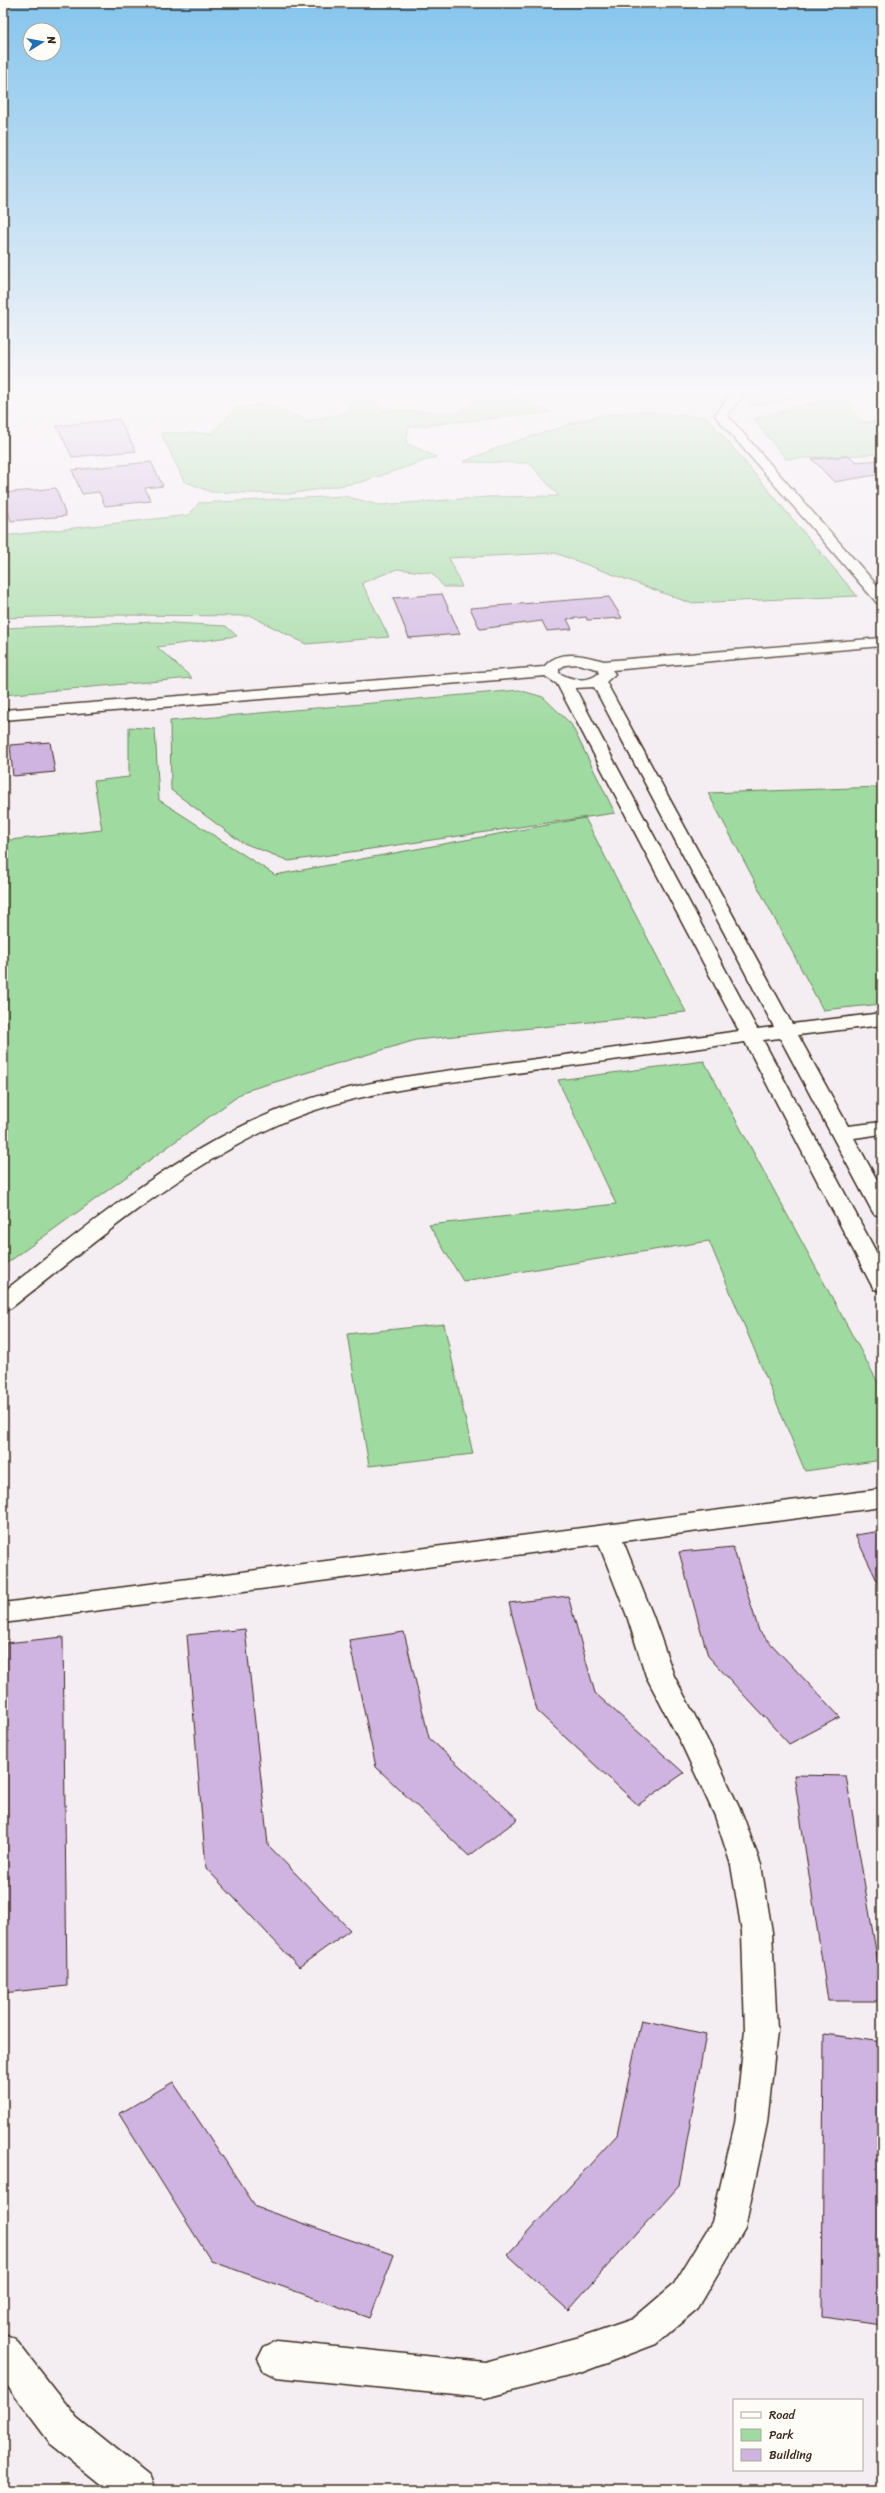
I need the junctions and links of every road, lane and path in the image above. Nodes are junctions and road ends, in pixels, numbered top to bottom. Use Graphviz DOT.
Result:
graph roads {
  1 [pos="802,507"];
  2 [pos="882,600"];
  3 [pos="882,642"];
  4 [pos="600,673"];
  5 [pos="557,676"];
  6 [pos="3,715"];
  7 [pos="882,1019"];
  8 [pos="785,1030"];
  9 [pos="750,1036"];
  10 [pos="882,1128"];
  11 [pos="841,1133"];
  12 [pos="882,1209"];
  13 [pos="882,1284"];
  14 [pos="3,1303"];
  15 [pos="882,1498"];
  16 [pos="608,1534"];
  17 [pos="3,1613"];
  18 [pos="3,2351"];
  19 [pos="276,2359"];
  20 [pos="137,2490"];
  1 -- 2 [label="street"];
  3 -- 4 [label="street"];
  4 -- 5 [label="street"];
  4 -- 5 [label="street"];
  4 -- 8 [label="street"];
  5 -- 6 [label="street"];
  5 -- 9 [label="street"];
  7 -- 8 [label="street"];
  8 -- 9 [label="street"];
  8 -- 11 [label="street"];
  9 -- 13 [label="street"];
  9 -- 14 [label="street"];
  10 -- 11 [label="street"];
  11 -- 12 [label="street"];
  15 -- 16 [label="street"];
  16 -- 17 [label="street"];
  16 -- 19 [label="street"];
  18 -- 20 [label="street"];
}
